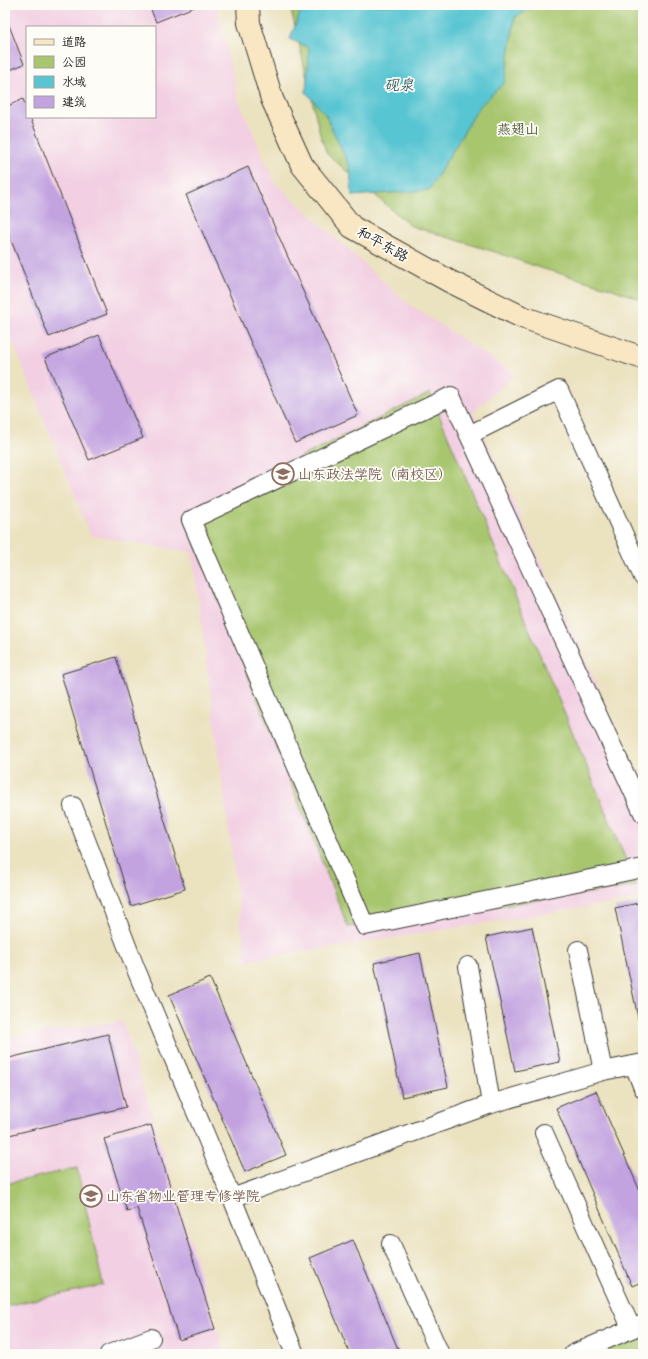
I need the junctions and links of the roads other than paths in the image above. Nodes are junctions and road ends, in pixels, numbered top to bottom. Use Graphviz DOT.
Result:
graph roads {
  1 [pos="248,5"];
  2 [pos="643,358"];
  3 [pos="469,435"];
  4 [pos="643,576"];
  5 [pos="73,806"];
  6 [pos="643,813"];
  7 [pos="643,868"];
  8 [pos="578,950"];
  9 [pos="468,966"];
  10 [pos="638,1064"];
  11 [pos="603,1071"];
  12 [pos="643,1088"];
  13 [pos="490,1104"];
  14 [pos="544,1133"];
  15 [pos="232,1198"];
  16 [pos="391,1244"];
  17 [pos="636,1324"];
  18 [pos="151,1338"];
  19 [pos="109,1354"];
  20 [pos="295,1354"];
  21 [pos="440,1354"];
  22 [pos="573,1354"];
  1 -- 2 [label="main road, 和平东路"];
  3 -- 4 [label="street"];
  3 -- 6 [label="street"];
  3 -- 7 [label="street"];
  5 -- 15 [label="street"];
  8 -- 11 [label="street"];
  9 -- 13 [label="street"];
  10 -- 11 [label="street"];
  10 -- 12 [label="street"];
  11 -- 13 [label="street"];
  13 -- 15 [label="street"];
  14 -- 17 [label="street"];
  15 -- 20 [label="street"];
  16 -- 21 [label="street"];
  17 -- 22 [label="street"];
  18 -- 19 [label="street"];
}
